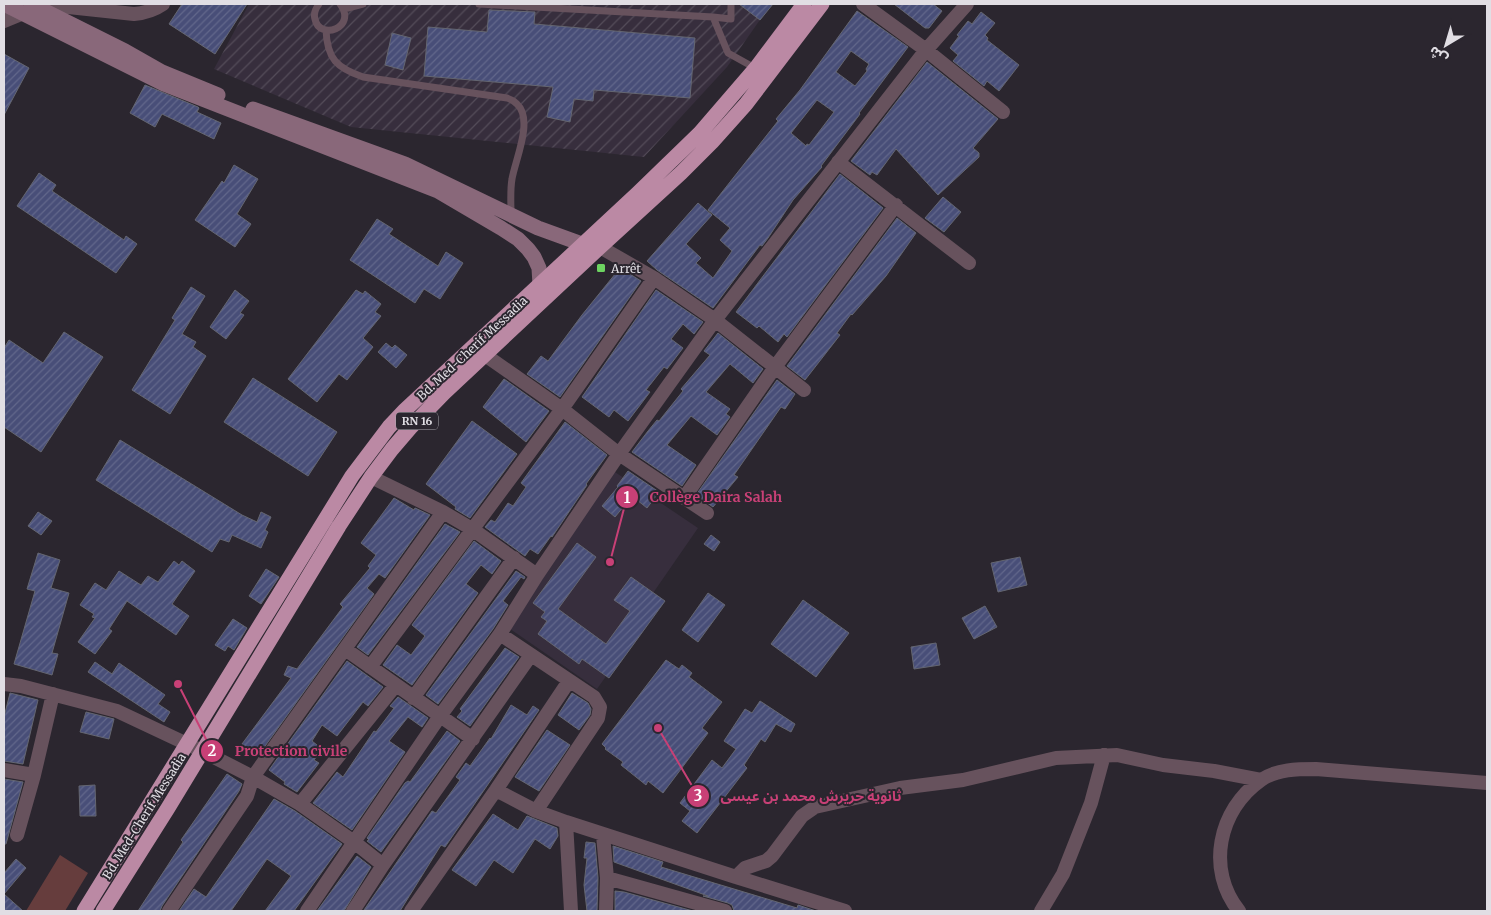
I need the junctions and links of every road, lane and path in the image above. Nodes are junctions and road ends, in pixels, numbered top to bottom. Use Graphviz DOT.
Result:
graph roads {
  1 [pos="4,4"];
  2 [pos="162,4"];
  3 [pos="320,4"];
  4 [pos="363,4"];
  5 [pos="479,4"];
  6 [pos="732,4"];
  7 [pos="804,4"];
  8 [pos="822,4"];
  9 [pos="863,4"];
  10 [pos="967,4"];
  11 [pos="342,6"];
  12 [pos="31,8"];
  13 [pos="713,17"];
  14 [pos="4,21"];
  15 [pos="326,30"];
  16 [pos="926,50"];
  17 [pos="122,56"];
  18 [pos="756,68"];
  19 [pos="1003,112"];
  20 [pos="838,162"];
  21 [pos="896,205"];
  22 [pos="511,214"];
  23 [pos="591,242"];
  24 [pos="969,263"];
  25 [pos="654,278"];
  26 [pos="540,285"];
  27 [pos="715,320"];
  28 [pos="485,355"];
  29 [pos="775,367"];
  30 [pos="804,390"];
  31 [pos="562,409"];
  32 [pos="619,454"];
  33 [pos="371,477"];
  34 [pos="684,498"];
  35 [pos="443,512"];
  36 [pos="708,513"];
  37 [pos="472,529"];
  38 [pos="514,558"];
  39 [pos="537,575"];
  40 [pos="500,634"];
  41 [pos="345,650"];
  42 [pos="531,655"];
  43 [pos="370,667"];
  44 [pos="569,681"];
  45 [pos="4,684"];
  46 [pos="395,686"];
  47 [pos="54,694"];
  48 [pos="413,698"];
  49 [pos="440,716"];
  50 [pos="473,739"];
  51 [pos="187,745"];
  52 [pos="202,751"];
  53 [pos="1104,755"];
  54 [pos="4,770"];
  55 [pos="34,775"];
  56 [pos="253,777"];
  57 [pos="1261,780"];
  58 [pos="1487,782"];
  59 [pos="496,790"];
  60 [pos="300,804"];
  61 [pos="536,810"];
  62 [pos="566,822"];
  63 [pos="17,835"];
  64 [pos="604,835"];
  65 [pos="354,842"];
  66 [pos="383,865"];
  67 [pos="736,877"];
  68 [pos="607,878"];
  69 [pos="84,911"];
  70 [pos="103,911"];
  71 [pos="169,911"];
  72 [pos="306,911"];
  73 [pos="353,911"];
  74 [pos="411,911"];
  75 [pos="571,911"];
  76 [pos="606,911"];
  77 [pos="726,911"];
  78 [pos="845,911"];
  79 [pos="1041,911"];
  80 [pos="1239,911"];
  1 -- 12 [label="street"];
  2 -- 12 [label="street"];
  3 -- 15 [label="lane"];
  4 -- 11 [label="lane"];
  5 -- 13 [label="lane"];
  6 -- 13 [label="lane"];
  7 -- 18 [label="highway, Bd. Med-Cherif Messadia / RN 16"];
  8 -- 23 [label="highway, Bd. Med-Cherif Messadia / RN 16"];
  9 -- 16 [label="street"];
  10 -- 16 [label="street"];
  11 -- 15 [label="lane"];
  12 -- 14 [label="street"];
  12 -- 17 [label="street"];
  12 -- 17 [label="street"];
  13 -- 18 [label="lane"];
  15 -- 22 [label="lane"];
  16 -- 19 [label="street"];
  16 -- 20 [label="street"];
  17 -- 22 [label="street"];
  17 -- 26 [label="street"];
  18 -- 23 [label="highway, Bd. Med-Cherif Messadia / RN 16"];
  20 -- 21 [label="street"];
  20 -- 27 [label="street"];
  21 -- 24 [label="street"];
  21 -- 29 [label="street"];
  22 -- 23 [label="street"];
  23 -- 25 [label="street"];
  23 -- 26 [label="highway, Bd. Med-Cherif Messadia / RN 16"];
  23 -- 28 [label="highway, Bd. Med-Cherif Messadia / RN 16"];
  25 -- 27 [label="street"];
  25 -- 31 [label="street"];
  26 -- 51 [label="highway, Bd. Med-Cherif Messadia / RN 16"];
  27 -- 29 [label="street"];
  27 -- 32 [label="street"];
  28 -- 31 [label="street"];
  28 -- 33 [label="highway, Bd. Med-Cherif Messadia / RN 16"];
  29 -- 30 [label="street"];
  29 -- 34 [label="street"];
  31 -- 32 [label="street"];
  31 -- 37 [label="street"];
  32 -- 34 [label="street"];
  32 -- 39 [label="street"];
  33 -- 35 [label="street"];
  33 -- 52 [label="highway, Bd. Med-Cherif Messadia / RN 16"];
  34 -- 36 [label="street"];
  35 -- 37 [label="street"];
  35 -- 41 [label="street"];
  37 -- 38 [label="street"];
  37 -- 43 [label="street"];
  38 -- 39 [label="street"];
  38 -- 48 [label="street"];
  39 -- 40 [label="street"];
  40 -- 42 [label="street"];
  40 -- 49 [label="street"];
  41 -- 43 [label="street"];
  41 -- 56 [label="street"];
  42 -- 44 [label="street"];
  42 -- 50 [label="street"];
  43 -- 46 [label="street"];
  44 -- 59 [label="street"];
  44 -- 61 [label="street"];
  45 -- 47 [label="street"];
  46 -- 48 [label="street"];
  46 -- 60 [label="street"];
  47 -- 51 [label="street"];
  47 -- 55 [label="street"];
  48 -- 49 [label="street"];
  49 -- 50 [label="street"];
  49 -- 65 [label="street"];
  50 -- 66 [label="street"];
  51 -- 52 [label="street"];
  51 -- 69 [label="highway, Bd. Med-Cherif Messadia / RN 16"];
  52 -- 56 [label="street"];
  52 -- 70 [label="highway, Bd. Med-Cherif Messadia / RN 16"];
  53 -- 57 [label="street"];
  53 -- 67 [label="street"];
  53 -- 79 [label="street"];
  54 -- 55 [label="street"];
  55 -- 63 [label="street"];
  56 -- 60 [label="street"];
  56 -- 71 [label="street"];
  57 -- 58 [label="street"];
  57 -- 80 [label="street"];
  59 -- 61 [label="street"];
  59 -- 74 [label="street"];
  60 -- 65 [label="street"];
  61 -- 62 [label="street"];
  62 -- 64 [label="street"];
  62 -- 75 [label="street"];
  64 -- 67 [label="street"];
  64 -- 68 [label="street"];
  65 -- 66 [label="street"];
  65 -- 72 [label="street"];
  66 -- 73 [label="street"];
  67 -- 78 [label="street"];
  68 -- 76 [label="street"];
  68 -- 77 [label="street"];
}
